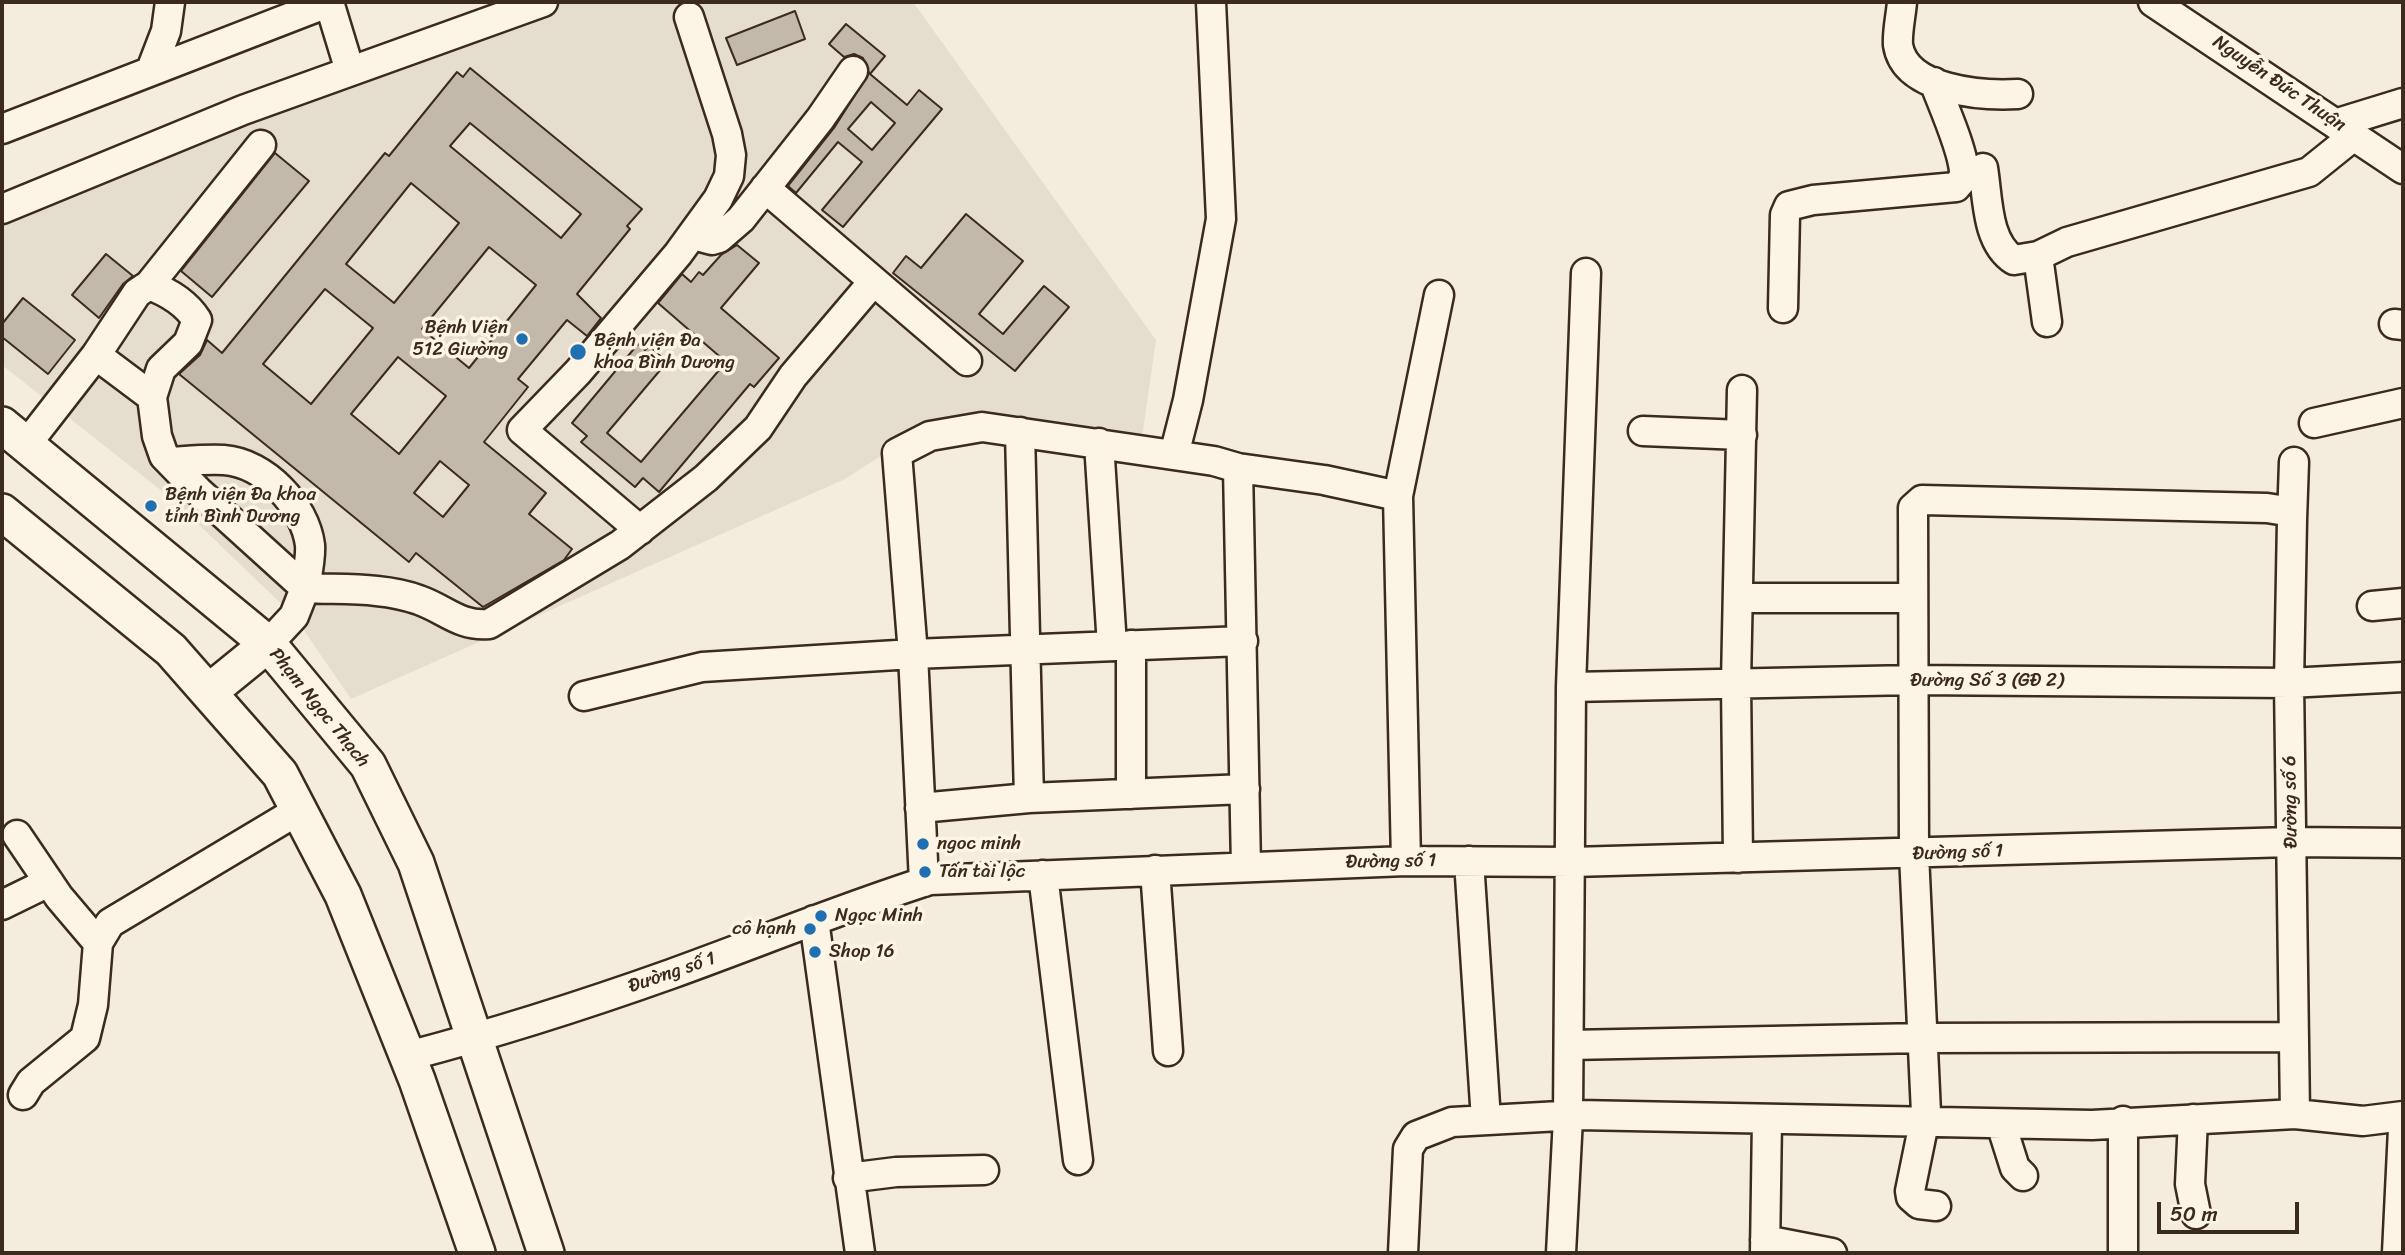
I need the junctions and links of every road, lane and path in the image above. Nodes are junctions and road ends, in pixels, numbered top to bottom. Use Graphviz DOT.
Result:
graph roads {
  1 [pos="170,2"];
  2 [pos="329,2"];
  3 [pos="543,2"];
  4 [pos="1211,2"];
  5 [pos="1902,2"];
  6 [pos="2153,2"];
  7 [pos="486,12"];
  8 [pos="689,18"];
  9 [pos="151,70"];
  10 [pos="350,71"];
  11 [pos="853,71"];
  12 [pos="1934,82"];
  13 [pos="2018,94"];
  14 [pos="2403,103"];
  15 [pos="2,129"];
  16 [pos="2347,129"];
  17 [pos="261,145"];
  18 [pos="1983,168"];
  19 [pos="2403,169"];
  20 [pos="765,188"];
  21 [pos="2,209"];
  22 [pos="693,235"];
  23 [pos="2038,256"];
  24 [pos="1586,273"];
  25 [pos="873,282"];
  26 [pos="149,285"];
  27 [pos="1439,295"];
  28 [pos="1783,309"];
  29 [pos="2047,321"];
  30 [pos="96,355"];
  31 [pos="967,361"];
  32 [pos="1742,390"];
  33 [pos="152,397"];
  34 [pos="2403,403"];
  35 [pos="2314,423"];
  36 [pos="1643,431"];
  37 [pos="1020,432"];
  38 [pos="14,435"];
  39 [pos="1742,435"];
  40 [pos="1099,443"];
  41 [pos="1174,455"];
  42 [pos="2294,461"];
  43 [pos="170,462"];
  44 [pos="1238,468"];
  45 [pos="1398,496"];
  46 [pos="2,512"];
  47 [pos="2279,514"];
  48 [pos="640,530"];
  49 [pos="305,588"];
  50 [pos="1738,598"];
  51 [pos="1913,598"];
  52 [pos="2403,603"];
  53 [pos="2372,606"];
  54 [pos="1242,641"];
  55 [pos="268,644"];
  56 [pos="1122,646"];
  57 [pos="1024,650"];
  58 [pos="913,654"];
  59 [pos="2403,677"];
  60 [pos="1913,680"];
  61 [pos="1736,683"];
  62 [pos="2289,683"];
  63 [pos="1571,687"];
  64 [pos="209,692"];
  65 [pos="584,696"];
  66 [pos="1245,789"];
  67 [pos="1131,794"];
  68 [pos="1029,798"];
  69 [pos="920,808"];
  70 [pos="299,810"];
  71 [pos="17,835"];
  72 [pos="2291,842"];
  73 [pos="2403,843"];
  74 [pos="1914,854"];
  75 [pos="1738,858"];
  76 [pos="1406,861"];
  77 [pos="1469,861"];
  78 [pos="1572,862"];
  79 [pos="1247,867"];
  80 [pos="1155,870"];
  81 [pos="1043,875"];
  82 [pos="49,882"];
  83 [pos="924,882"];
  84 [pos="2,905"];
  85 [pos="814,920"];
  86 [pos="98,943"];
  87 [pos="2294,1037"];
  88 [pos="476,1038"];
  89 [pos="1923,1038"];
  90 [pos="1569,1045"];
  91 [pos="1168,1051"];
  92 [pos="408,1056"];
  93 [pos="23,1096"];
  94 [pos="2295,1114"];
  95 [pos="2403,1116"];
  96 [pos="1568,1118"];
  97 [pos="1767,1119"];
  98 [pos="2193,1119"];
  99 [pos="1486,1120"];
  100 [pos="2123,1121"];
  101 [pos="1922,1123"];
  102 [pos="2001,1124"];
  103 [pos="2403,1129"];
  104 [pos="1078,1160"];
  105 [pos="984,1170"];
  106 [pos="2023,1176"];
  107 [pos="848,1178"];
  108 [pos="1936,1206"];
  109 [pos="2196,1214"];
  110 [pos="1765,1246"];
  111 [pos="477,1253"];
  112 [pos="546,1253"];
  113 [pos="860,1253"];
  114 [pos="1403,1253"];
  115 [pos="1561,1253"];
  116 [pos="1832,1253"];
  117 [pos="2123,1253"];
  118 [pos="2397,1253"];
  1 -- 9 [label="street"];
  2 -- 9 [label="street"];
  2 -- 10 [label="street"];
  3 -- 7 [label="street"];
  4 -- 41 [label="street"];
  5 -- 12 [label="street"];
  6 -- 16 [label="street, Nguyễn Đức Thuận"];
  7 -- 10 [label="street"];
  8 -- 22 [label="street"];
  9 -- 15 [label="street"];
  10 -- 21 [label="street"];
  11 -- 20 [label="street"];
  12 -- 13 [label="street"];
  12 -- 28 [label="street"];
  14 -- 16 [label="street"];
  16 -- 19 [label="street, Nguyễn Đức Thuận"];
  16 -- 23 [label="street"];
  17 -- 26 [label="street"];
  18 -- 23 [label="street"];
  20 -- 22 [label="street"];
  20 -- 25 [label="street"];
  22 -- 48 [label="street"];
  23 -- 29 [label="street"];
  24 -- 63 [label="street"];
  25 -- 31 [label="street"];
  25 -- 48 [label="street"];
  26 -- 30 [label="street"];
  26 -- 33 [label="street"];
  27 -- 45 [label="street"];
  30 -- 33 [label="street"];
  30 -- 38 [label="street"];
  32 -- 39 [label="street"];
  33 -- 43 [label="street"];
  34 -- 35 [label="street"];
  36 -- 39 [label="street"];
  37 -- 40 [label="street"];
  37 -- 57 [label="street"];
  37 -- 58 [label="street"];
  38 -- 55 [label="main road, Phạm Ngọc Thạch"];
  39 -- 50 [label="street"];
  40 -- 41 [label="street"];
  40 -- 56 [label="street"];
  41 -- 44 [label="street"];
  42 -- 47 [label="street, Đường số 6"];
  43 -- 49 [label="street"];
  43 -- 49 [label="street"];
  44 -- 45 [label="street"];
  44 -- 54 [label="street"];
  45 -- 76 [label="street"];
  46 -- 64 [label="main road"];
  47 -- 51 [label="street"];
  47 -- 62 [label="street, Đường số 6"];
  48 -- 49 [label="street"];
  49 -- 55 [label="street"];
  50 -- 51 [label="street"];
  50 -- 61 [label="street"];
  51 -- 60 [label="street"];
  52 -- 53 [label="street"];
  54 -- 56 [label="street"];
  54 -- 66 [label="street"];
  55 -- 64 [label="main road"];
  55 -- 88 [label="main road, Phạm Ngọc Thạch"];
  56 -- 57 [label="street"];
  56 -- 67 [label="street"];
  57 -- 58 [label="street"];
  57 -- 68 [label="street"];
  58 -- 65 [label="street"];
  58 -- 69 [label="street"];
  59 -- 62 [label="street, Đường Số 3 (GĐ 2)"];
  60 -- 61 [label="street, Đường Số 3 (GĐ 2)"];
  60 -- 62 [label="street, Đường Số 3 (GĐ 2)"];
  60 -- 74 [label="street"];
  61 -- 63 [label="street, Đường Số 3 (GĐ 2)"];
  61 -- 75 [label="street"];
  62 -- 72 [label="street, Đường số 6"];
  63 -- 78 [label="street"];
  64 -- 70 [label="main road"];
  66 -- 67 [label="street"];
  66 -- 79 [label="street"];
  67 -- 68 [label="street"];
  68 -- 69 [label="street"];
  69 -- 83 [label="street"];
  70 -- 86 [label="street"];
  70 -- 92 [label="main road"];
  71 -- 82 [label="street"];
  72 -- 73 [label="street, Đường số 1"];
  72 -- 74 [label="street, Đường số 1"];
  72 -- 87 [label="street, Đường số 6"];
  74 -- 75 [label="street, Đường số 1"];
  74 -- 89 [label="street"];
  75 -- 78 [label="street, Đường số 1"];
  76 -- 77 [label="street, Đường số 1"];
  76 -- 79 [label="street, Đường số 1"];
  77 -- 78 [label="street, Đường số 1"];
  77 -- 99 [label="street"];
  78 -- 90 [label="street"];
  79 -- 80 [label="street, Đường số 1"];
  80 -- 81 [label="street, Đường số 1"];
  80 -- 91 [label="street"];
  81 -- 83 [label="street, Đường số 1"];
  81 -- 104 [label="street"];
  82 -- 84 [label="street"];
  82 -- 86 [label="street"];
  83 -- 85 [label="street, Đường số 1"];
  85 -- 88 [label="street, Đường số 1"];
  85 -- 107 [label="street"];
  86 -- 93 [label="street"];
  87 -- 89 [label="street"];
  87 -- 94 [label="street, Đường số 6"];
  88 -- 92 [label="street, Đường số 1"];
  88 -- 112 [label="main road, Phạm Ngọc Thạch"];
  89 -- 90 [label="street"];
  89 -- 101 [label="street"];
  90 -- 96 [label="street"];
  92 -- 111 [label="main road"];
  94 -- 95 [label="street"];
  94 -- 98 [label="street"];
  96 -- 97 [label="street"];
  96 -- 99 [label="street"];
  96 -- 115 [label="street"];
  97 -- 101 [label="street"];
  97 -- 110 [label="street"];
  98 -- 100 [label="street"];
  98 -- 109 [label="street"];
  99 -- 114 [label="street"];
  100 -- 102 [label="street"];
  100 -- 117 [label="street"];
  101 -- 102 [label="street"];
  101 -- 108 [label="street"];
  102 -- 106 [label="street"];
  103 -- 118 [label="street"];
  105 -- 107 [label="street"];
  107 -- 113 [label="street"];
  110 -- 116 [label="street"];
}
